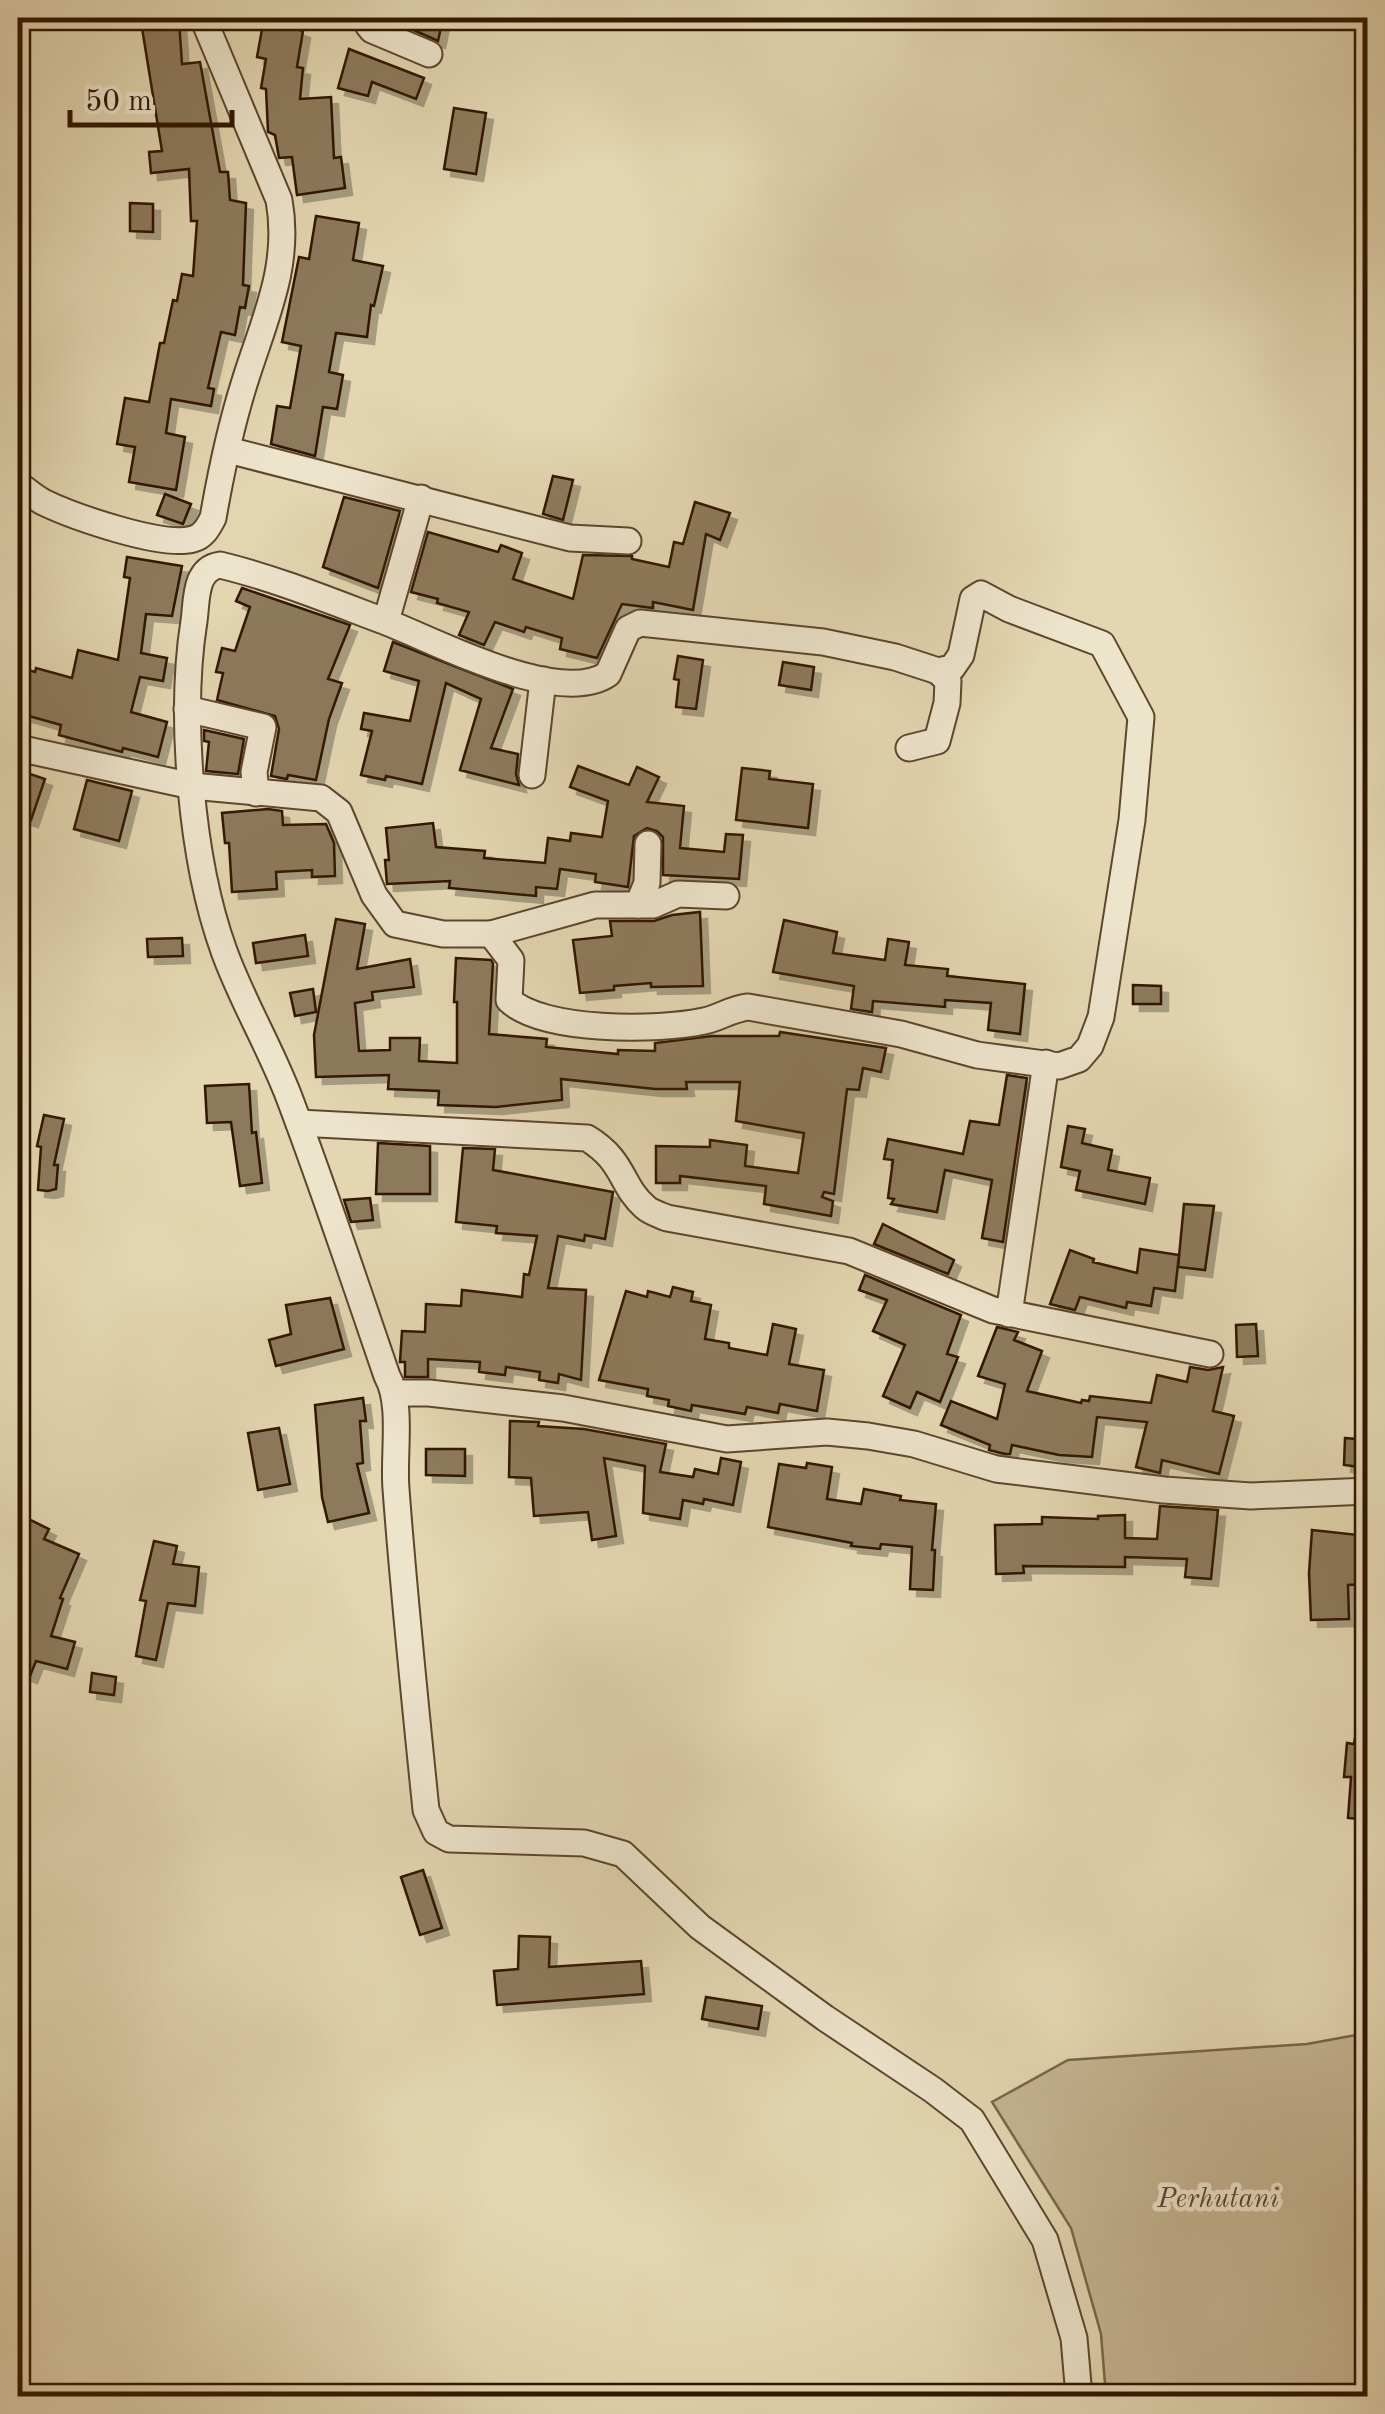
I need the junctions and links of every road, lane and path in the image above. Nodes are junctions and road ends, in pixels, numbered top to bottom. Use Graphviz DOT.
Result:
graph roads {
  1 [pos="203,18"];
  2 [pos="368,18"];
  3 [pos="428,54"];
  4 [pos="228,450"];
  5 [pos="18,484"];
  6 [pos="421,498"];
  7 [pos="628,541"];
  8 [pos="386,621"];
  9 [pos="938,671"];
  10 [pos="543,680"];
  11 [pos="187,709"];
  12 [pos="18,748"];
  13 [pos="909,748"];
  14 [pos="532,775"];
  15 [pos="192,786"];
  16 [pos="256,792"];
  17 [pos="648,844"];
  18 [pos="726,896"];
  19 [pos="638,905"];
  20 [pos="491,934"];
  21 [pos="1046,1064"];
  22 [pos="298,1123"];
  23 [pos="1009,1314"];
  24 [pos="1210,1354"];
  25 [pos="397,1393"];
  26 [pos="1368,1491"];
  27 [pos="1079,2396"];
  1 -- 4 [label="street"];
  2 -- 3 [label="street"];
  4 -- 5 [label="street"];
  4 -- 6 [label="street"];
  6 -- 7 [label="street"];
  6 -- 8 [label="street"];
  8 -- 10 [label="street"];
  8 -- 11 [label="street"];
  9 -- 10 [label="street"];
  9 -- 13 [label="street"];
  9 -- 21 [label="street"];
  10 -- 14 [label="street"];
  11 -- 15 [label="street"];
  11 -- 16 [label="street"];
  12 -- 15 [label="street"];
  15 -- 16 [label="street"];
  15 -- 22 [label="street"];
  16 -- 20 [label="street"];
  17 -- 19 [label="street"];
  18 -- 19 [label="street"];
  19 -- 20 [label="street"];
  20 -- 21 [label="street"];
  21 -- 23 [label="street"];
  22 -- 23 [label="street"];
  22 -- 25 [label="street"];
  23 -- 24 [label="street"];
  25 -- 26 [label="street"];
  25 -- 27 [label="street"];
}
